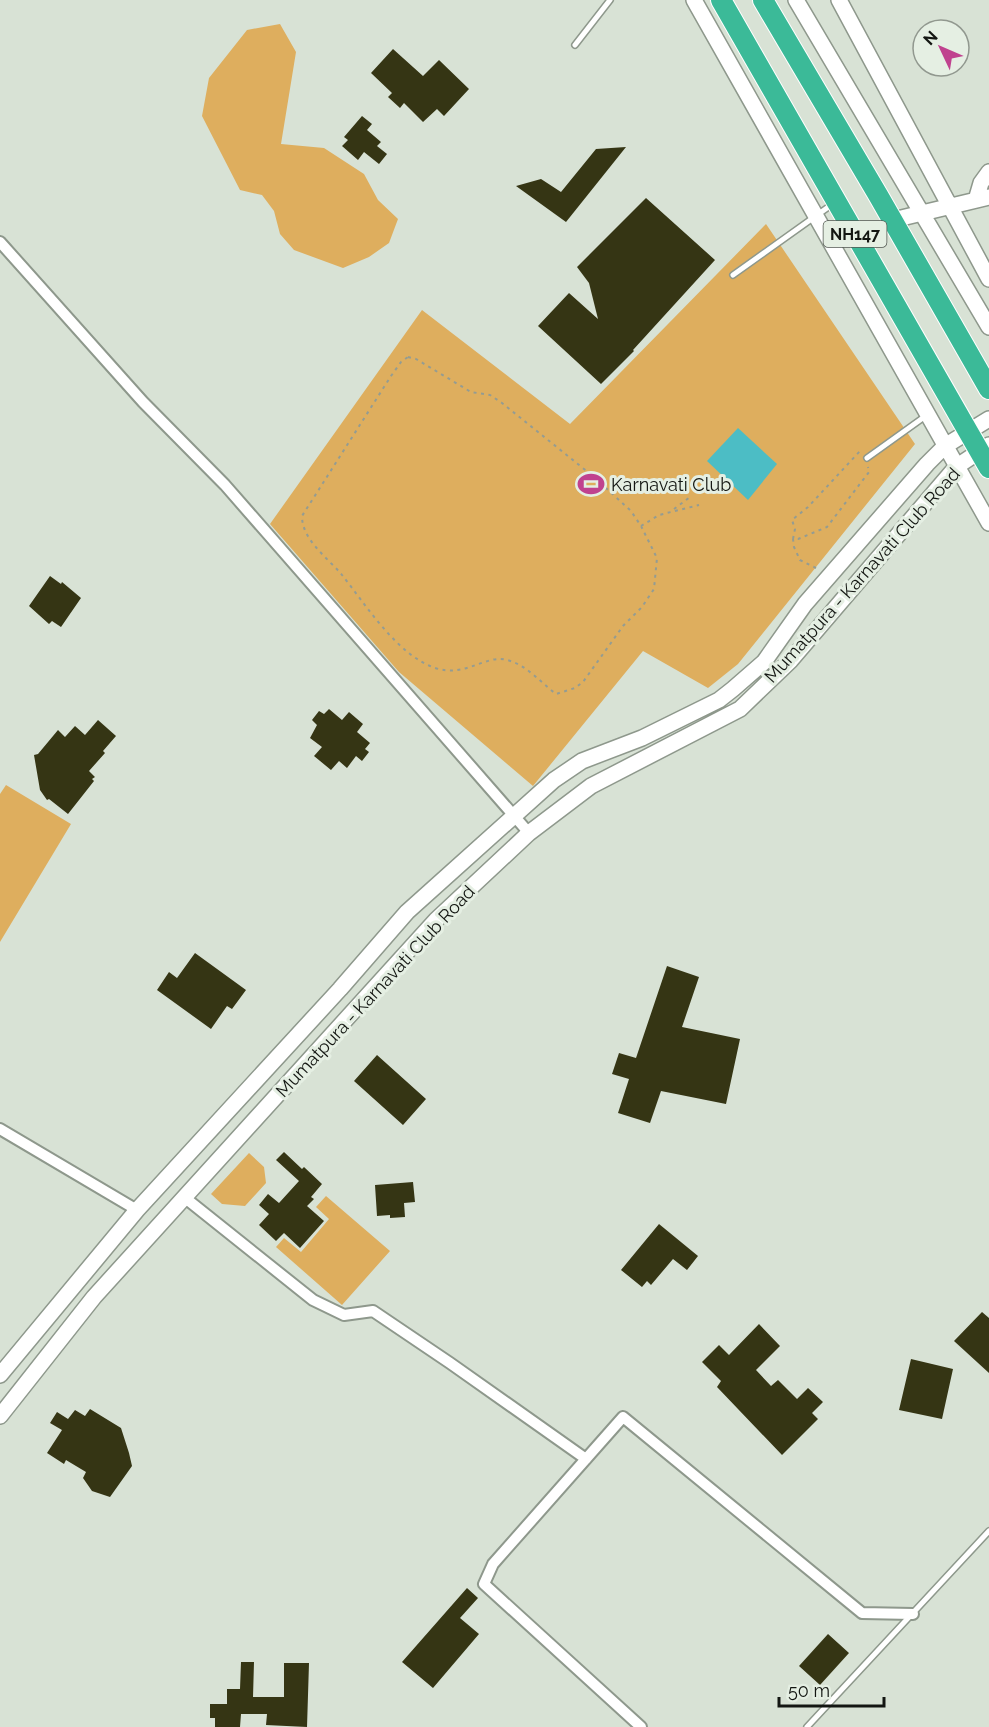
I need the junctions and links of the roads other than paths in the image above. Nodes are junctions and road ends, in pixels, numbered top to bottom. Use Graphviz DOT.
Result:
graph roads {
  1 [pos="610,0"];
  2 [pos="694,0"];
  3 [pos="722,0"];
  4 [pos="763,0"];
  5 [pos="796,0"];
  6 [pos="839,0"];
  7 [pos="575,45"];
  8 [pos="989,172"];
  9 [pos="982,199"];
  10 [pos="837,201"];
  11 [pos="949,207"];
  12 [pos="924,214"];
  13 [pos="816,215"];
  14 [pos="892,220"];
  15 [pos="0,242"];
  16 [pos="733,275"];
  17 [pos="989,279"];
  18 [pos="989,327"];
  19 [pos="989,389"];
  20 [pos="929,414"];
  21 [pos="989,419"];
  22 [pos="969,431"];
  23 [pos="945,446"];
  24 [pos="986,454"];
  25 [pos="867,458"];
  26 [pos="956,467"];
  27 [pos="989,523"];
  28 [pos="514,816"];
  29 [pos="529,833"];
  30 [pos="0,1129"];
  31 [pos="184,1197"];
  32 [pos="137,1210"];
  33 [pos="0,1375"];
  34 [pos="0,1416"];
  35 [pos="586,1459"];
  36 [pos="989,1532"];
  37 [pos="913,1614"];
  38 [pos="641,1727"];
  39 [pos="807,1727"];
  1 -- 7 [label="lane"];
  2 -- 13 [label="street"];
  3 -- 10 [label="highway, NH147"];
  4 -- 14 [label="highway, NH147"];
  5 -- 12 [label="street"];
  6 -- 11 [label="street"];
  8 -- 9 [label="street"];
  9 -- 11 [label="street"];
  10 -- 13 [label="lane"];
  10 -- 22 [label="highway, NH147"];
  11 -- 12 [label="street"];
  11 -- 17 [label="street"];
  12 -- 14 [label="street"];
  12 -- 18 [label="street"];
  13 -- 16 [label="lane"];
  13 -- 20 [label="street"];
  14 -- 19 [label="highway, NH147"];
  15 -- 28 [label="street"];
  20 -- 23 [label="street"];
  20 -- 25 [label="lane"];
  21 -- 22 [label="street, Mumatpura - Karnavati Club Road"];
  22 -- 23 [label="street, Mumatpura - Karnavati Club Road"];
  22 -- 24 [label="highway, NH147"];
  23 -- 26 [label="street"];
  23 -- 28 [label="street, Mumatpura - Karnavati Club Road"];
  24 -- 26 [label="street, Mumatpura - Karnavati Club Road"];
  26 -- 27 [label="street"];
  26 -- 29 [label="street, Mumatpura - Karnavati Club Road"];
  28 -- 29 [label="street"];
  28 -- 32 [label="street, Mumatpura - Karnavati Club Road"];
  29 -- 31 [label="street, Mumatpura - Karnavati Club Road"];
  30 -- 32 [label="street"];
  31 -- 34 [label="street, Mumatpura - Karnavati Club Road"];
  31 -- 35 [label="street"];
  32 -- 33 [label="street, Mumatpura - Karnavati Club Road"];
  35 -- 37 [label="street"];
  35 -- 38 [label="street"];
  36 -- 37 [label="lane"];
  37 -- 39 [label="lane"];
}
